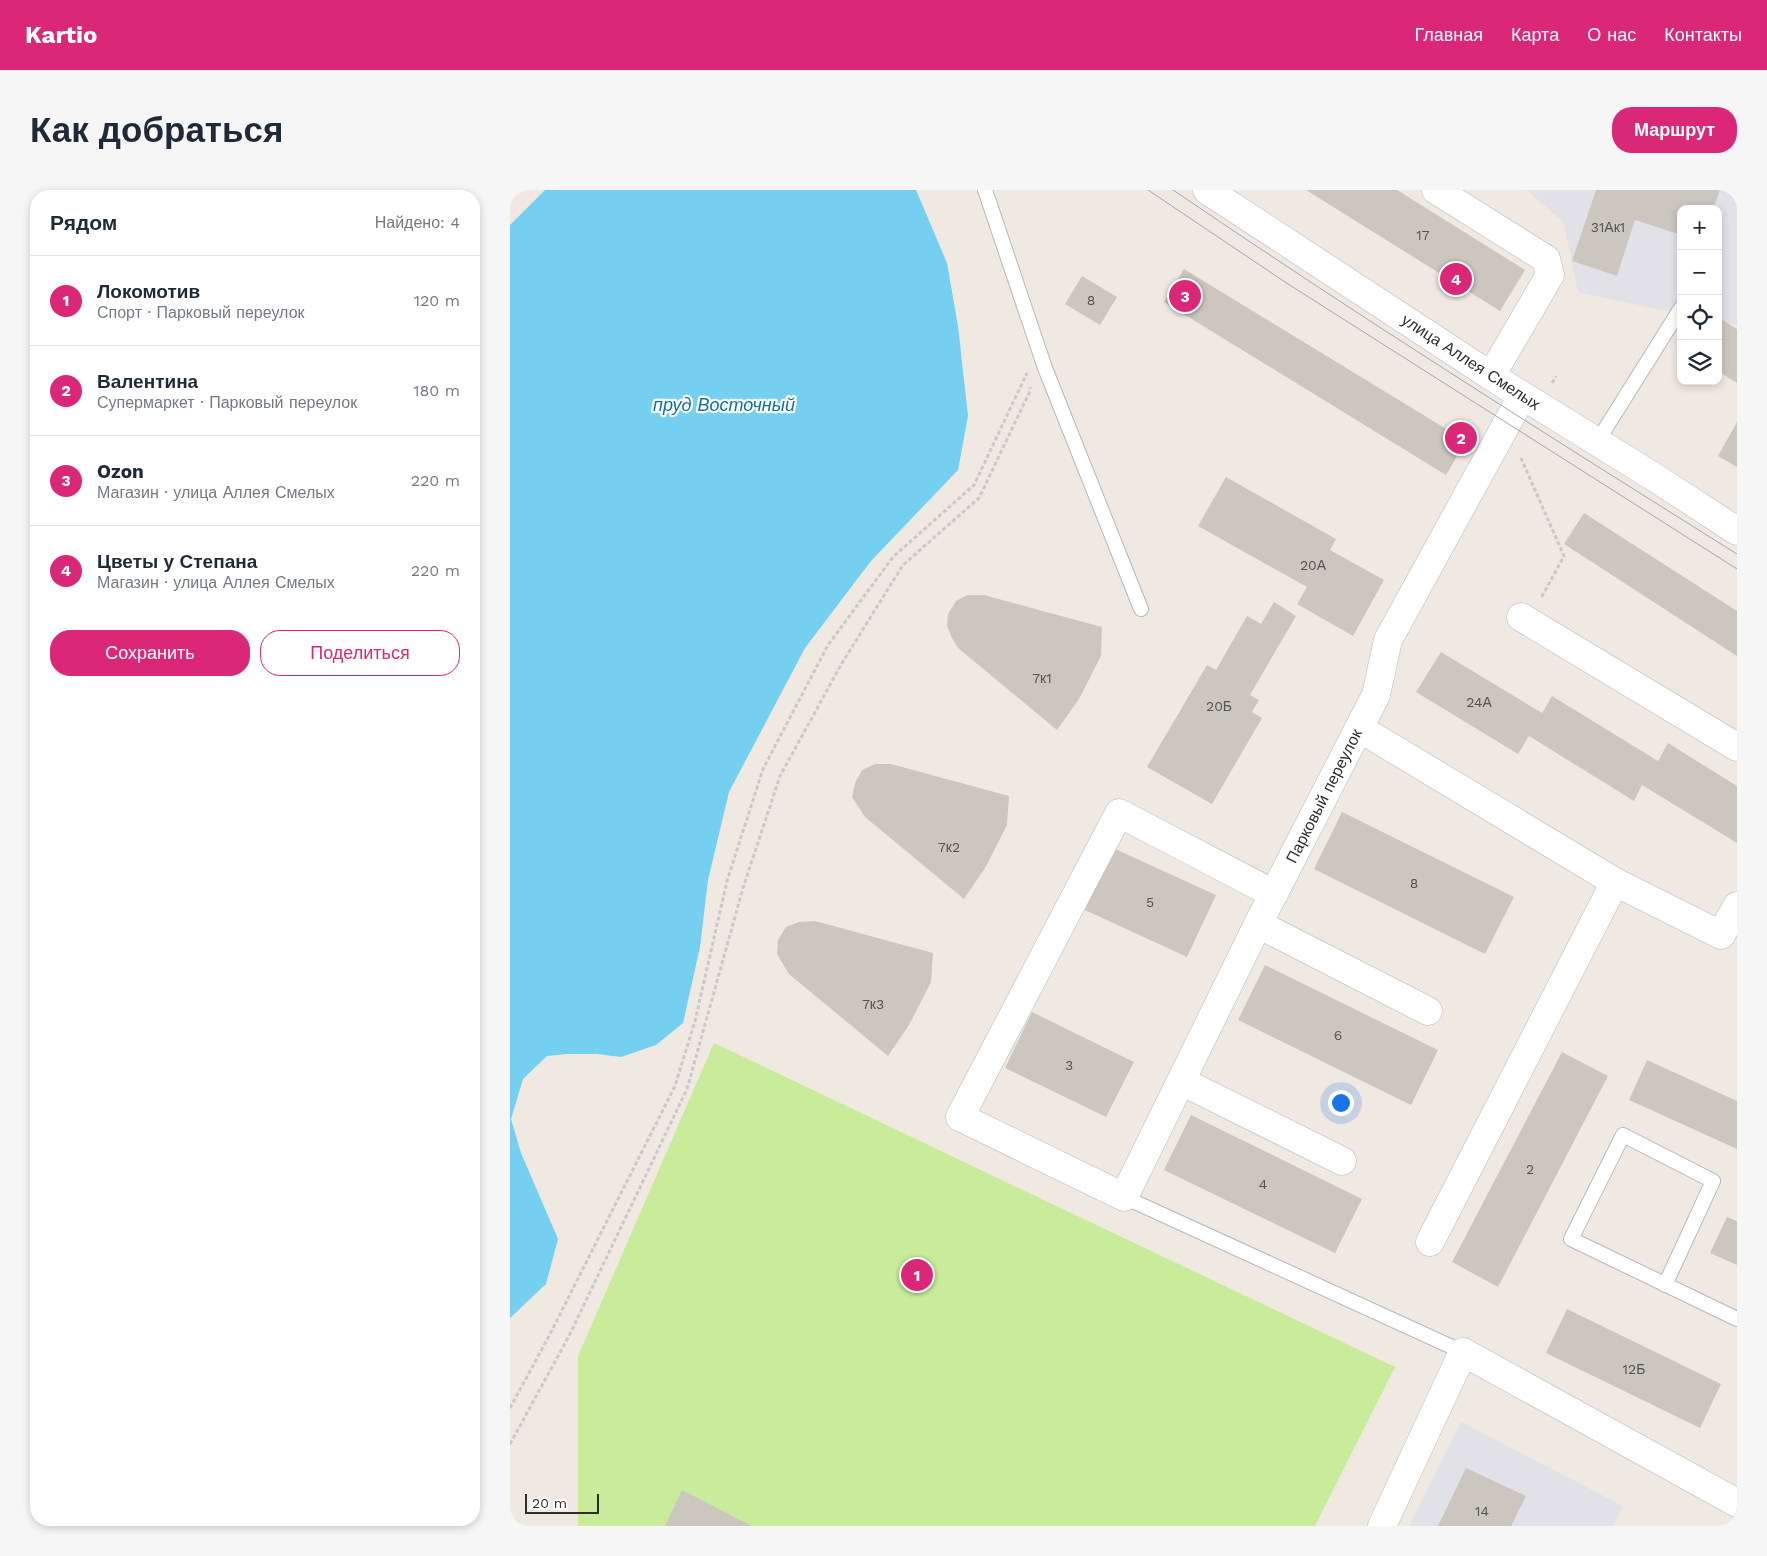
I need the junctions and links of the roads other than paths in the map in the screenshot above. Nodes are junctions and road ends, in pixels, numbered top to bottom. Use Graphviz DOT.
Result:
graph roads {
  1 [pos="985,190"];
  2 [pos="1436,190"];
  3 [pos="1221,194"];
  4 [pos="1677,314"];
  5 [pos="1491,376"];
  6 [pos="1522,396"];
  7 [pos="1597,442"];
  8 [pos="1737,531"];
  9 [pos="1141,609"];
  10 [pos="1525,620"];
  11 [pos="1359,728"];
  12 [pos="1737,747"];
  13 [pos="1615,882"];
  14 [pos="1274,894"];
  15 [pos="1737,906"];
  16 [pos="1258,924"];
  17 [pos="1428,1011"];
  18 [pos="1181,1080"];
  19 [pos="1342,1161"];
  20 [pos="1124,1197"];
  21 [pos="1430,1242"];
  22 [pos="1665,1285"];
  23 [pos="1737,1319"];
  24 [pos="1463,1352"];
  25 [pos="1737,1504"];
  26 [pos="1382,1526"];
  1 -- 9 [label="lane"];
  2 -- 5 [label="street"];
  3 -- 5 [label="street, улица Аллея Смелых"];
  4 -- 7 [label="lane"];
  5 -- 6 [label="street, улица Аллея Смелых"];
  6 -- 7 [label="street, улица Аллея Смелых"];
  6 -- 11 [label="street, Парковый переулок"];
  7 -- 8 [label="street, улица Аллея Смелых"];
  10 -- 12 [label="street"];
  11 -- 13 [label="street"];
  11 -- 14 [label="street, Парковый переулок"];
  13 -- 15 [label="street"];
  13 -- 21 [label="street"];
  14 -- 16 [label="street, Парковый переулок"];
  14 -- 20 [label="street"];
  16 -- 17 [label="street"];
  16 -- 18 [label="street, Парковый переулок"];
  18 -- 19 [label="street"];
  18 -- 20 [label="street, Парковый переулок"];
  20 -- 24 [label="lane"];
  22 -- 22 [label="lane"];
  22 -- 23 [label="lane"];
  24 -- 25 [label="street"];
  24 -- 26 [label="street"];
}
